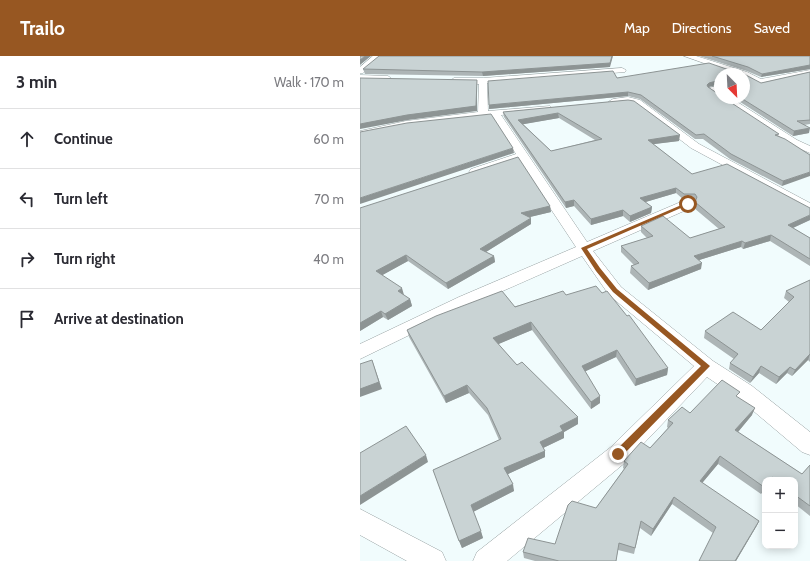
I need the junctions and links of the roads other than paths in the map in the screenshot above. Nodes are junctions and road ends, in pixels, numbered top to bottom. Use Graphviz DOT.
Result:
graph roads {
  1 [pos="378,56"];
  2 [pos="688,56"];
  3 [pos="725,68"];
  4 [pos="622,70"];
  5 [pos="360,71"];
  6 [pos="810,72"];
  7 [pos="750,77"];
  8 [pos="360,78"];
  9 [pos="398,79"];
  10 [pos="444,80"];
  11 [pos="483,81"];
  12 [pos="760,82"];
  13 [pos="750,83"];
  14 [pos="605,103"];
  15 [pos="734,104"];
  16 [pos="558,107"];
  17 [pos="489,114"];
  18 [pos="360,134"];
  19 [pos="810,140"];
  20 [pos="793,142"];
  21 [pos="810,150"];
  22 [pos="522,156"];
  23 [pos="463,176"];
  24 [pos="688,204"];
  25 [pos="810,208"];
  26 [pos="584,248"];
  27 [pos="360,352"];
  28 [pos="706,366"];
  29 [pos="810,445"];
  30 [pos="360,521"];
  31 [pos="433,561"];
  32 [pos="486,561"];
  1 -- 5 [label="street"];
  2 -- 3 [label="street"];
  4 -- 11 [label="street"];
  6 -- 12 [label="street"];
  7 -- 12 [label="street"];
  8 -- 9 [label="street"];
  10 -- 11 [label="street"];
  11 -- 17 [label="street"];
  12 -- 13 [label="street"];
  14 -- 25 [label="street"];
  15 -- 20 [label="street"];
  16 -- 17 [label="street"];
  17 -- 18 [label="street"];
  17 -- 22 [label="street"];
  19 -- 20 [label="street"];
  20 -- 21 [label="street"];
  22 -- 23 [label="street"];
  22 -- 26 [label="street"];
  24 -- 26 [label="street"];
  26 -- 27 [label="street"];
  26 -- 28 [label="street"];
  28 -- 29 [label="street"];
  28 -- 32 [label="street"];
  30 -- 31 [label="street"];
}
